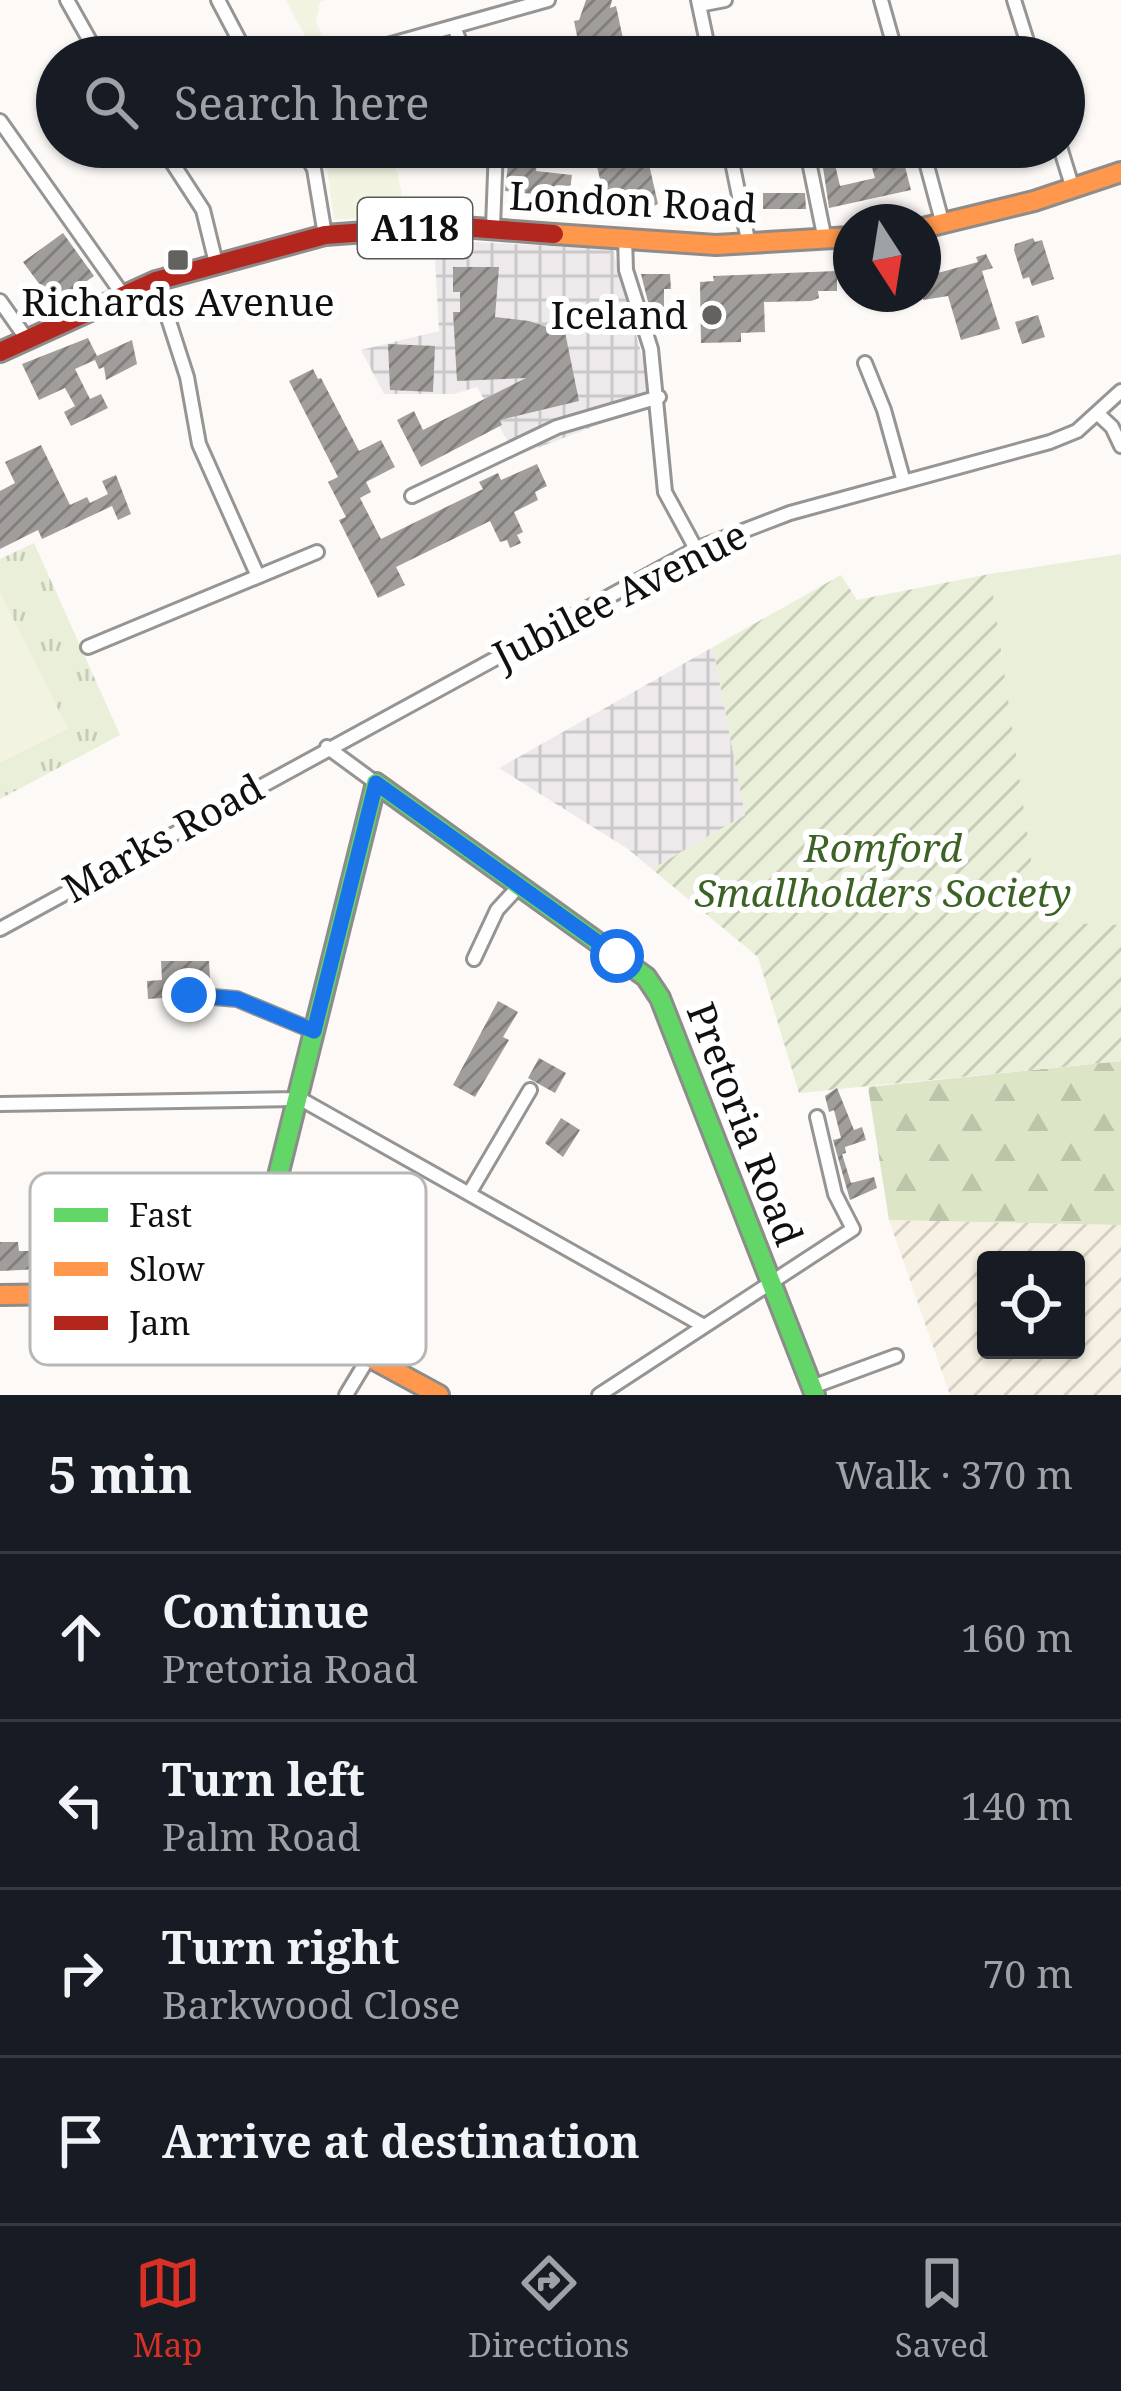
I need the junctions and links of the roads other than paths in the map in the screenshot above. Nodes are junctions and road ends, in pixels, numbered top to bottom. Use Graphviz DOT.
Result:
graph roads {
  1 [pos="67,0"];
  2 [pos="218,0"];
  3 [pos="548,0"];
  4 [pos="725,0"];
  5 [pos="881,0"];
  6 [pos="1014,0"];
  7 [pos="699,2"];
  8 [pos="454,27"];
  9 [pos="87,36"];
  10 [pos="237,36"];
  11 [pos="421,36"];
  12 [pos="458,36"];
  13 [pos="706,36"];
  14 [pos="891,36"];
  15 [pos="1025,36"];
  16 [pos="0,121"];
  17 [pos="176,168"];
  18 [pos="313,168"];
  19 [pos="495,168"];
  20 [pos="733,168"];
  21 [pos="810,168"];
  22 [pos="925,168"];
  23 [pos="1066,168"];
  24 [pos="1121,172"];
  25 [pos="1073,189"];
  26 [pos="930,204"];
  27 [pos="941,224"];
  28 [pos="493,227"];
  29 [pos="325,235"];
  30 [pos="625,238"];
  31 [pos="833,239"];
  32 [pos="825,240"];
  33 [pos="749,244"];
  34 [pos="216,262"];
  35 [pos="156,281"];
  36 [pos="123,295"];
  37 [pos="0,302"];
  38 [pos="26,338"];
  39 [pos="0,352"];
  40 [pos="865,363"];
  41 [pos="1121,391"];
  42 [pos="659,397"];
  43 [pos="1097,413"];
  44 [pos="1121,446"];
  45 [pos="904,482"];
  46 [pos="412,496"];
  47 [pos="696,549"];
  48 [pos="317,552"];
  49 [pos="257,574"];
  50 [pos="88,647"];
  51 [pos="327,747"];
  52 [pos="376,783"];
  53 [pos="520,885"];
  54 [pos="0,929"];
  55 [pos="474,959"];
  56 [pos="189,995"];
  57 [pos="314,1031"];
  58 [pos="530,1090"];
  59 [pos="296,1098"];
  60 [pos="0,1104"];
  61 [pos="817,1117"];
  62 [pos="278,1173"];
  63 [pos="470,1192"];
  64 [pos="771,1282"];
  65 [pos="0,1295"];
  66 [pos="30,1295"];
  67 [pos="704,1326"];
  68 [pos="896,1356"];
  69 [pos="364,1365"];
  70 [pos="384,1365"];
  71 [pos="813,1391"];
  72 [pos="346,1395"];
  73 [pos="439,1395"];
  74 [pos="599,1395"];
  1 -- 9 [label="street"];
  2 -- 10 [label="street"];
  3 -- 8 [label="street"];
  4 -- 7 [label="street"];
  5 -- 14 [label="street"];
  6 -- 15 [label="street"];
  7 -- 13 [label="street"];
  8 -- 11 [label="street"];
  8 -- 12 [label="street"];
  16 -- 36 [label="street"];
  17 -- 34 [label="street"];
  18 -- 29 [label="street"];
  19 -- 28 [label="street"];
  20 -- 33 [label="street"];
  21 -- 32 [label="street"];
  22 -- 26 [label="street"];
  23 -- 25 [label="street"];
  24 -- 25 [label="street"];
  25 -- 27 [label="street"];
  28 -- 29 [label="street, London Road / A118"];
  28 -- 30 [label="street, London Road / A118"];
  29 -- 34 [label="street, London Road / A118"];
  30 -- 33 [label="street, London Road / A118"];
  30 -- 42 [label="street"];
  31 -- 32 [label="street, London Road / A118"];
  32 -- 33 [label="street, London Road / A118"];
  34 -- 35 [label="street, London Road / A118"];
  35 -- 36 [label="street, London Road / A118"];
  35 -- 49 [label="street"];
  36 -- 38 [label="street, London Road / A118"];
  37 -- 38 [label="street"];
  38 -- 39 [label="street, London Road / A118"];
  40 -- 45 [label="street"];
  41 -- 43 [label="street, Jubilee Avenue"];
  42 -- 46 [label="street"];
  42 -- 47 [label="street"];
  43 -- 44 [label="street"];
  43 -- 45 [label="street, Jubilee Avenue"];
  45 -- 47 [label="street, Jubilee Avenue"];
  47 -- 51 [label="street, Jubilee Avenue"];
  48 -- 49 [label="street"];
  49 -- 50 [label="street"];
  51 -- 52 [label="street, Pretoria Road"];
  51 -- 54 [label="street, Marks Road"];
  52 -- 53 [label="street, Pretoria Road"];
  52 -- 57 [label="street"];
  53 -- 55 [label="street"];
  53 -- 64 [label="street, Pretoria Road"];
  56 -- 57 [label="street"];
  57 -- 59 [label="street"];
  58 -- 63 [label="street"];
  59 -- 60 [label="street"];
  59 -- 62 [label="street"];
  59 -- 63 [label="street"];
  61 -- 64 [label="street"];
  63 -- 67 [label="street"];
  64 -- 67 [label="street"];
  64 -- 71 [label="street, Pretoria Road"];
  65 -- 66 [label="street"];
  67 -- 74 [label="street"];
  68 -- 71 [label="street"];
  69 -- 72 [label="street"];
  70 -- 73 [label="street"];
}
